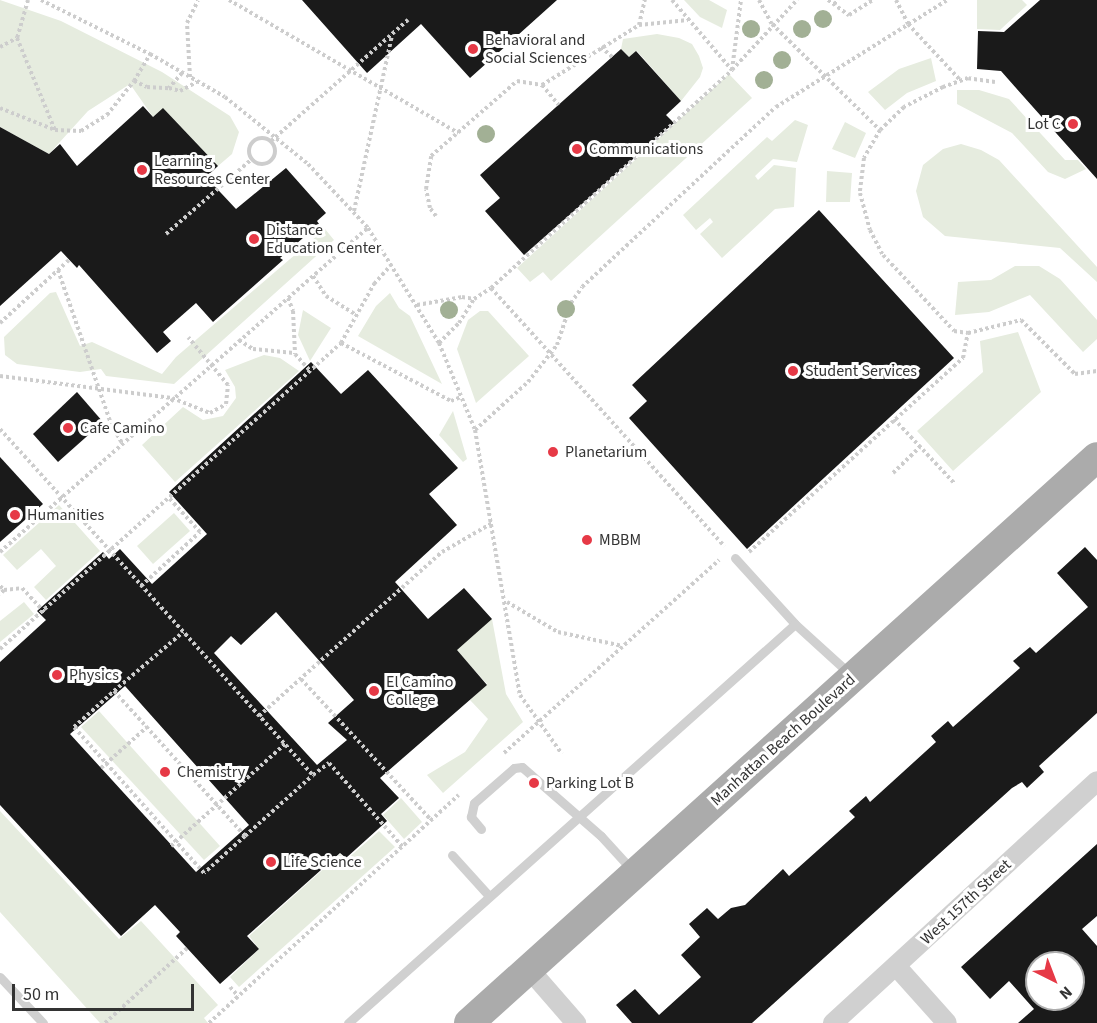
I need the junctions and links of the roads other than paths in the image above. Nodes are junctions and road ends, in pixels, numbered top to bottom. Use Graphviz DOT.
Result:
graph roads {
  1 [pos="1097,457"];
  2 [pos="735,558"];
  3 [pos="795,624"];
  4 [pos="853,676"];
  5 [pos="1096,783"];
  6 [pos="579,816"];
  7 [pos="481,829"];
  8 [pos="452,855"];
  9 [pos="635,873"];
  10 [pos="489,896"];
  11 [pos="896,966"];
  12 [pos="530,969"];
  13 [pos="0,977"];
  14 [pos="43,1023"];
  15 [pos="348,1023"];
  16 [pos="469,1023"];
  17 [pos="576,1023"];
  18 [pos="833,1023"];
  19 [pos="947,1023"];
  1 -- 4 [label="main road, Manhattan Beach Boulevard"];
  2 -- 3 [label="lane"];
  3 -- 4 [label="lane"];
  3 -- 6 [label="lane"];
  4 -- 9 [label="main road, Manhattan Beach Boulevard"];
  5 -- 11 [label="street, West 157th Street"];
  6 -- 7 [label="lane"];
  6 -- 9 [label="lane"];
  6 -- 10 [label="lane"];
  8 -- 10 [label="lane"];
  9 -- 12 [label="main road, Manhattan Beach Boulevard"];
  10 -- 15 [label="lane"];
  11 -- 18 [label="street, West 157th Street"];
  11 -- 19 [label="street"];
  12 -- 16 [label="main road, Manhattan Beach Boulevard"];
  12 -- 17 [label="street"];
  13 -- 14 [label="lane"];
}
